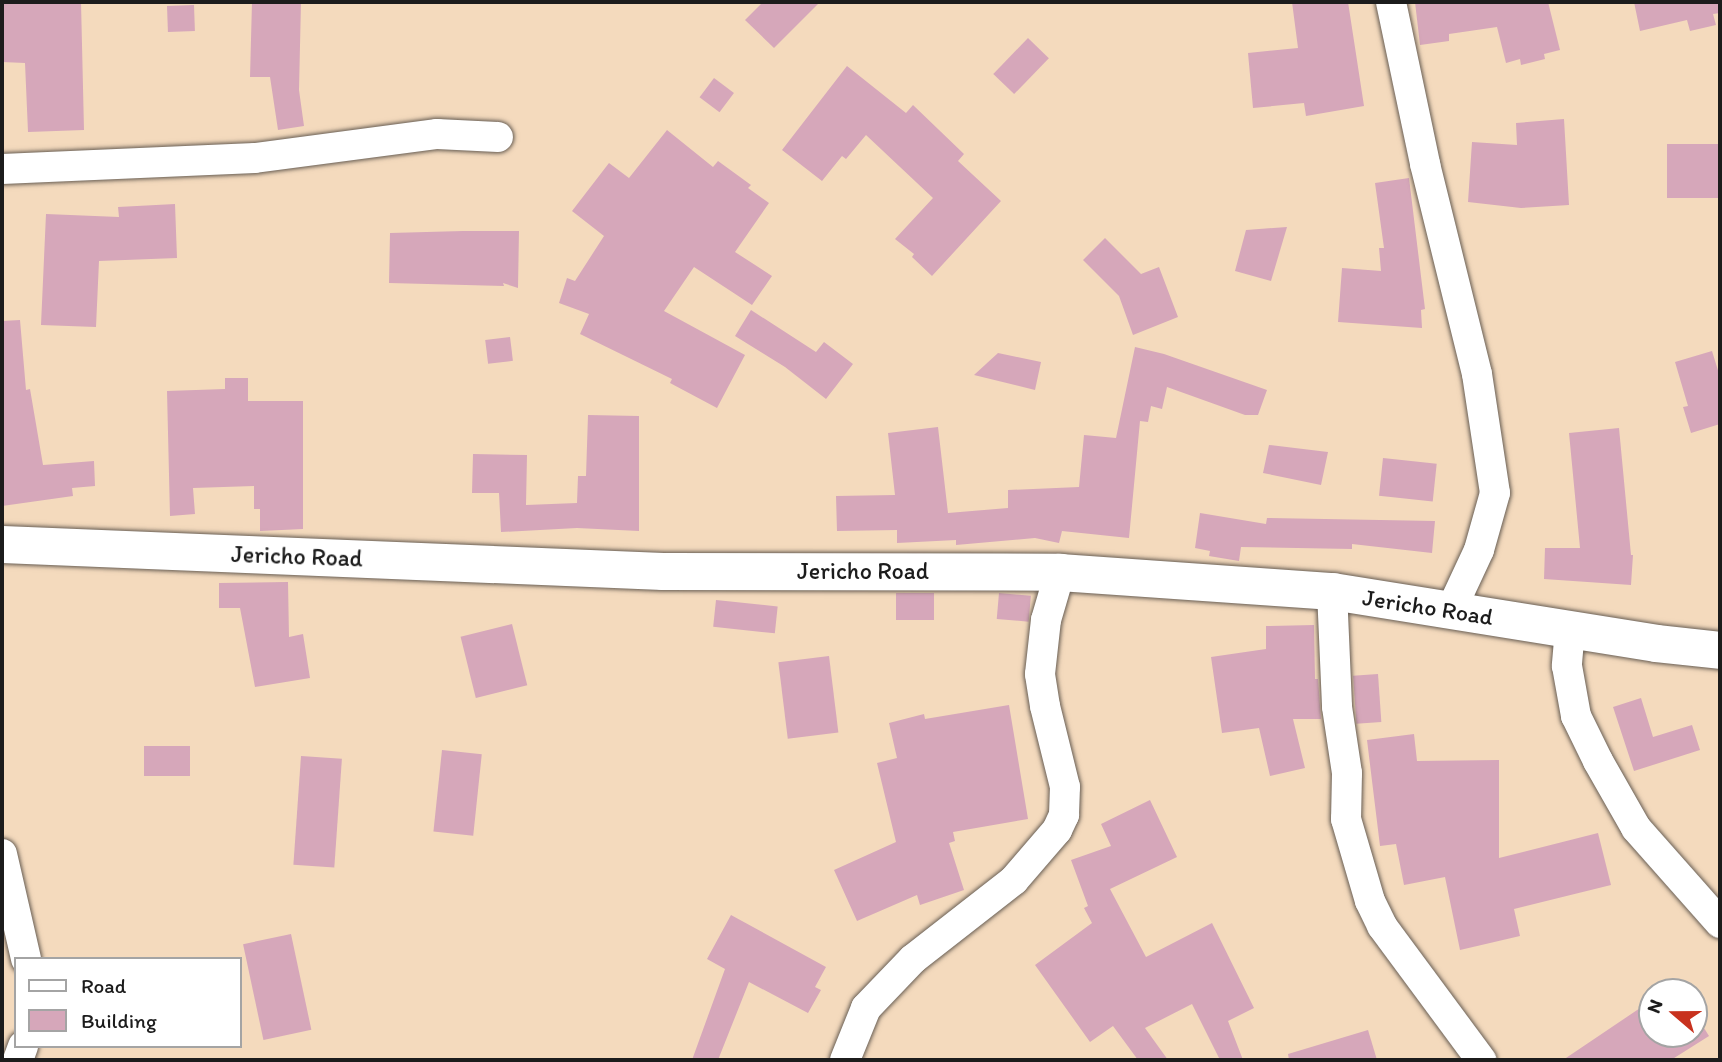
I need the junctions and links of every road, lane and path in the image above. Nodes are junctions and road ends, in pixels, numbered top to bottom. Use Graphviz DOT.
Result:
graph roads {
  1 [pos="1391,2"];
  2 [pos="498,137"];
  3 [pos="2,169"];
  4 [pos="2,544"];
  5 [pos="1060,572"];
  6 [pos="1332,591"];
  7 [pos="1451,610"];
  8 [pos="1570,629"];
  9 [pos="1720,650"];
  10 [pos="2,854"];
  11 [pos="1720,923"];
  12 [pos="26,957"];
  13 [pos="845,1060"];
  14 [pos="1481,1060"];
  1 -- 7 [label="street"];
  2 -- 3 [label="street"];
  4 -- 5 [label="street, Jericho Road"];
  5 -- 6 [label="street, Jericho Road"];
  5 -- 13 [label="street"];
  6 -- 7 [label="street, Jericho Road"];
  6 -- 14 [label="street"];
  7 -- 8 [label="street, Jericho Road"];
  8 -- 9 [label="street, Jericho Road"];
  8 -- 11 [label="street"];
  10 -- 12 [label="street"];
}
